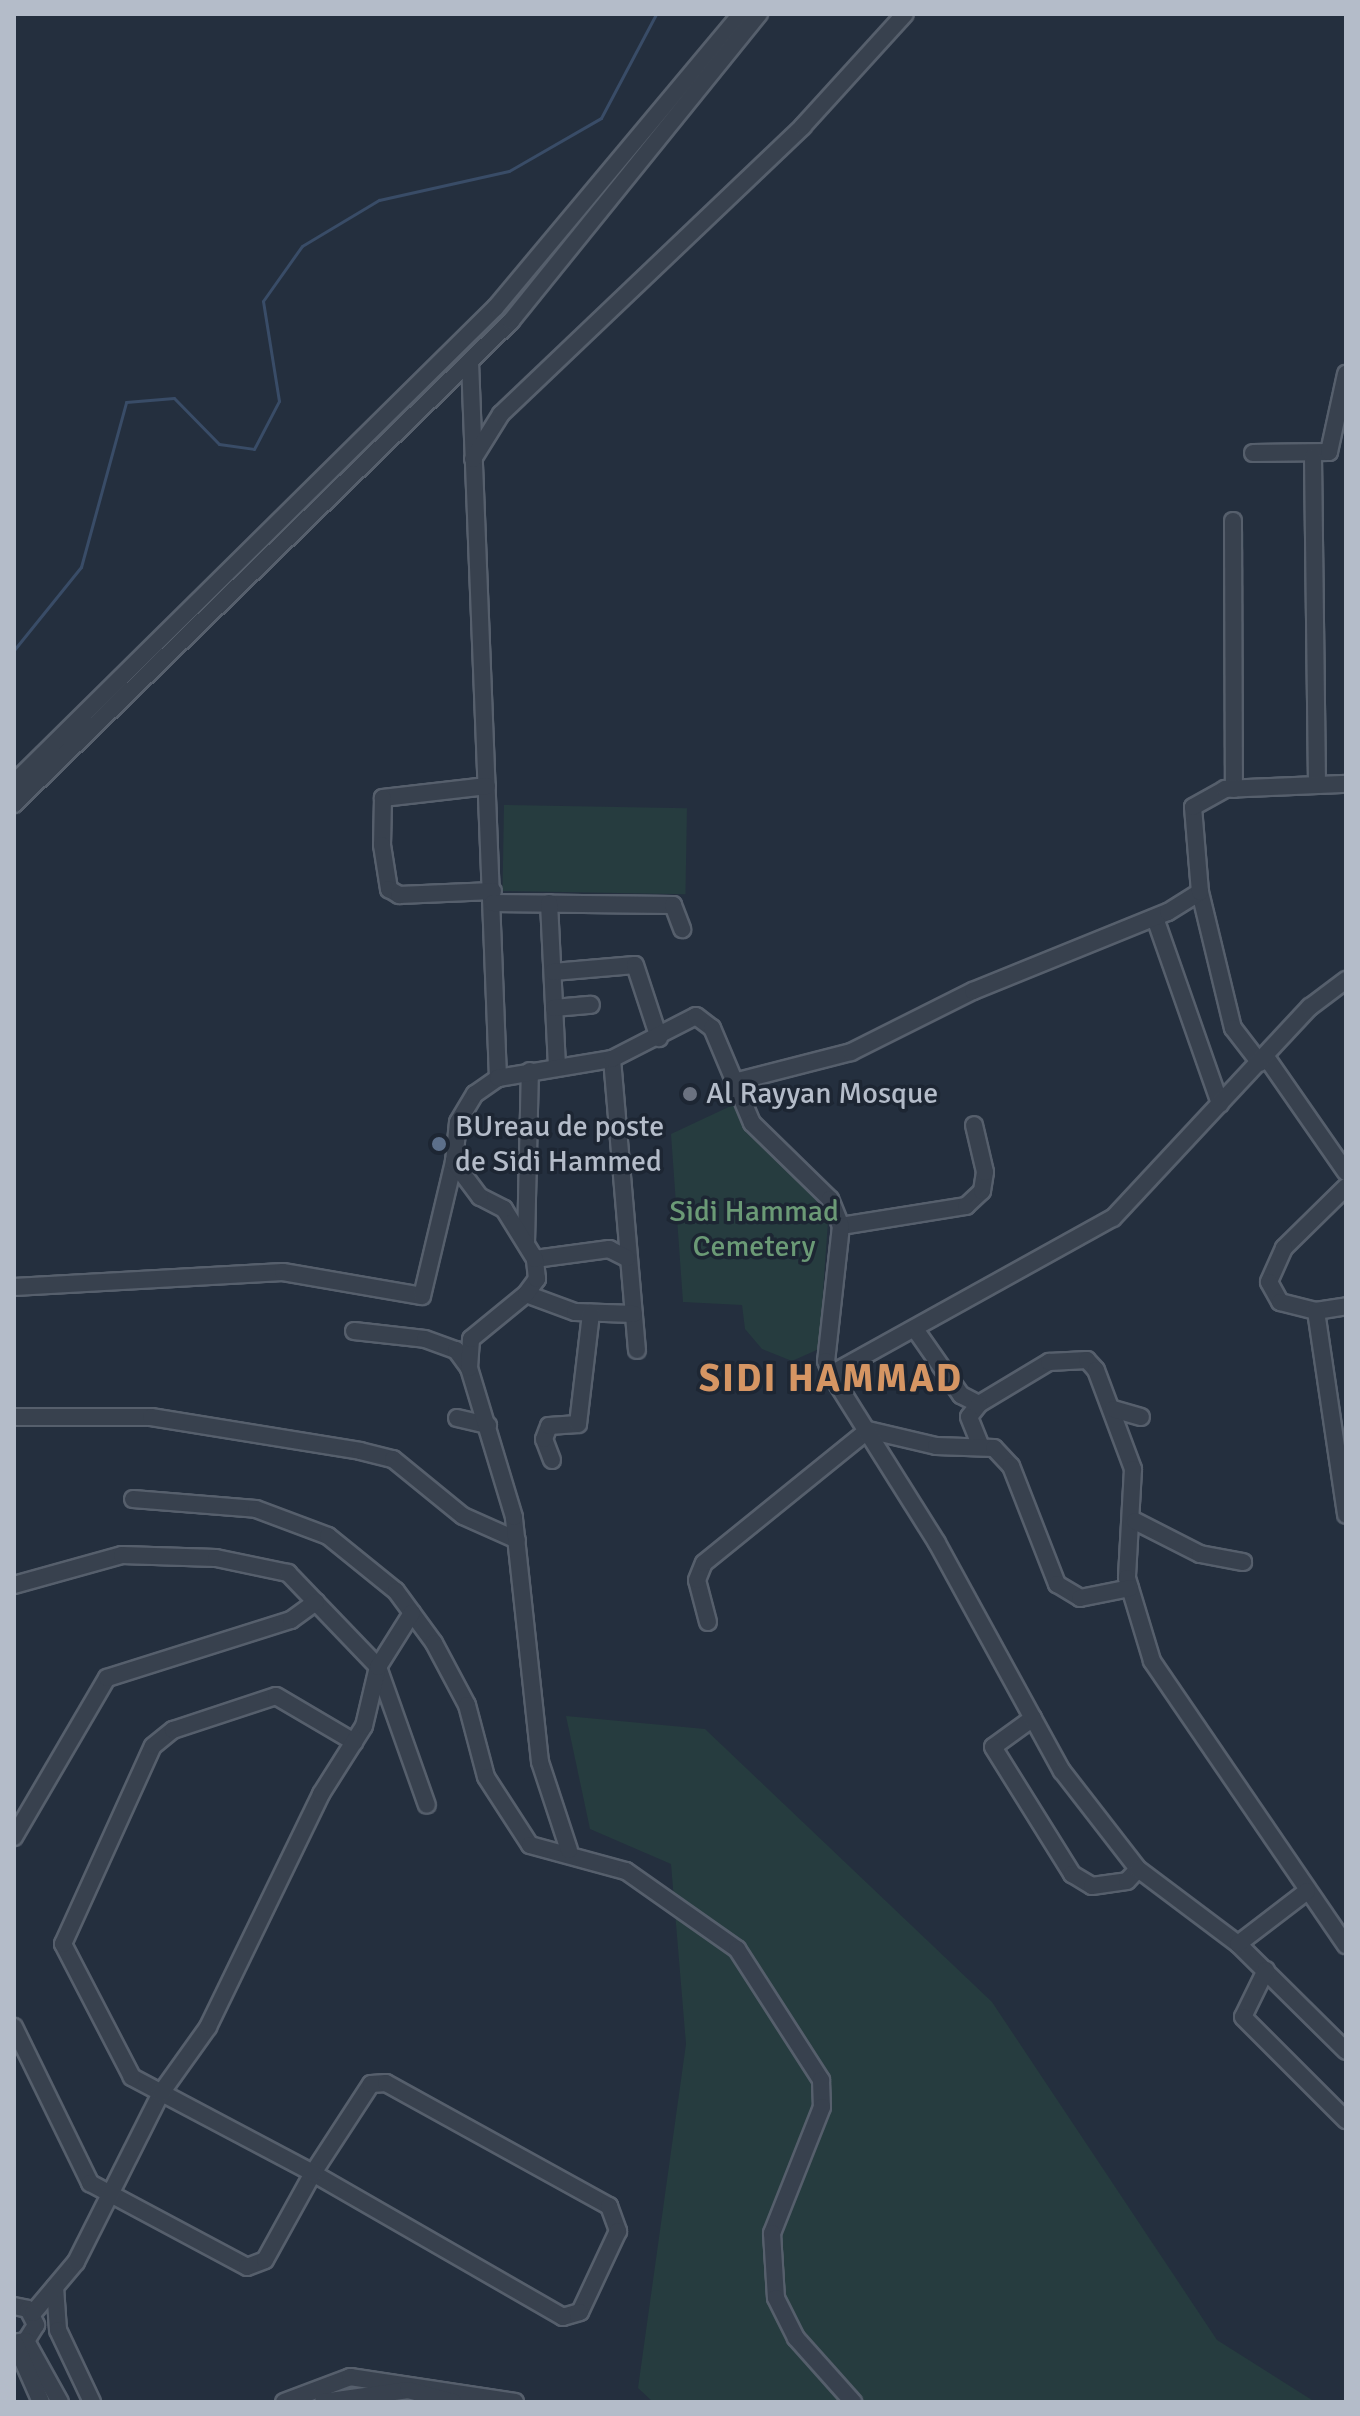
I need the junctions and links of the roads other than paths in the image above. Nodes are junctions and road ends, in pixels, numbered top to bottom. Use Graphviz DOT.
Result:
graph roads {
  1 [pos="741,14"];
  2 [pos="759,14"];
  3 [pos="905,14"];
  4 [pos="452,347"];
  5 [pos="470,362"];
  6 [pos="1346,374"];
  7 [pos="457,375"];
  8 [pos="1253,453"];
  9 [pos="1313,457"];
  10 [pos="473,460"];
  11 [pos="1233,521"];
  12 [pos="37,760"];
  13 [pos="14,783"];
  14 [pos="1346,784"];
  15 [pos="34,785"];
  16 [pos="1317,785"];
  17 [pos="487,786"];
  18 [pos="1234,789"];
  19 [pos="14,804"];
  20 [pos="1200,892"];
  21 [pos="493,897"];
  22 [pos="549,903"];
  23 [pos="1155,918"];
  24 [pos="682,929"];
  25 [pos="553,972"];
  26 [pos="1346,980"];
  27 [pos="591,1005"];
  28 [pos="554,1008"];
  29 [pos="659,1038"];
  30 [pos="612,1059"];
  31 [pos="1263,1060"];
  32 [pos="557,1066"];
  33 [pos="530,1071"];
  34 [pos="498,1078"];
  35 [pos="734,1082"];
  36 [pos="1220,1104"];
  37 [pos="974,1125"];
  38 [pos="454,1162"];
  39 [pos="1346,1172"];
  40 [pos="1346,1187"];
  41 [pos="841,1226"];
  42 [pos="526,1243"];
  43 [pos="627,1258"];
  44 [pos="535,1259"];
  45 [pos="14,1287"];
  46 [pos="526,1294"];
  47 [pos="1346,1306"];
  48 [pos="1316,1311"];
  49 [pos="591,1313"];
  50 [pos="634,1314"];
  51 [pos="354,1331"];
  52 [pos="917,1332"];
  53 [pos="471,1339"];
  54 [pos="456,1350"];
  55 [pos="637,1350"];
  56 [pos="469,1368"];
  57 [pos="831,1374"];
  58 [pos="979,1404"];
  59 [pos="1113,1409"];
  60 [pos="14,1417"];
  61 [pos="1141,1417"];
  62 [pos="457,1418"];
  63 [pos="488,1425"];
  64 [pos="868,1430"];
  65 [pos="980,1444"];
  66 [pos="552,1460"];
  67 [pos="133,1499"];
  68 [pos="1346,1515"];
  69 [pos="1135,1521"];
  70 [pos="517,1540"];
  71 [pos="1243,1562"];
  72 [pos="14,1585"];
  73 [pos="1130,1588"];
  74 [pos="316,1602"];
  75 [pos="412,1613"];
  76 [pos="708,1622"];
  77 [pos="378,1667"];
  78 [pos="1033,1718"];
  79 [pos="354,1742"];
  80 [pos="427,1805"];
  81 [pos="14,1837"];
  82 [pos="569,1850"];
  83 [pos="1138,1869"];
  84 [pos="1307,1891"];
  85 [pos="1238,1944"];
  86 [pos="1346,1945"];
  87 [pos="1266,1970"];
  88 [pos="14,2027"];
  89 [pos="1346,2051"];
  90 [pos="161,2093"];
  91 [pos="1346,2120"];
  92 [pos="313,2173"];
  93 [pos="107,2194"];
  94 [pos="55,2287"];
  95 [pos="15,2304"];
  96 [pos="33,2313"];
  97 [pos="19,2342"];
  98 [pos="41,2402"];
  99 [pos="60,2402"];
  100 [pos="92,2402"];
  101 [pos="284,2402"];
  102 [pos="323,2402"];
  103 [pos="453,2402"];
  104 [pos="515,2402"];
  105 [pos="853,2402"];
  1 -- 4 [label="street"];
  2 -- 5 [label="street"];
  3 -- 10 [label="street"];
  4 -- 7 [label="street"];
  4 -- 12 [label="street"];
  5 -- 7 [label="street"];
  5 -- 10 [label="street"];
  6 -- 9 [label="street"];
  7 -- 15 [label="street"];
  8 -- 9 [label="street"];
  9 -- 16 [label="street"];
  10 -- 17 [label="street"];
  11 -- 18 [label="street"];
  12 -- 13 [label="street"];
  12 -- 15 [label="street"];
  14 -- 16 [label="street"];
  15 -- 19 [label="street"];
  16 -- 18 [label="street"];
  17 -- 21 [label="street"];
  17 -- 21 [label="street"];
  18 -- 20 [label="street"];
  20 -- 23 [label="street"];
  20 -- 31 [label="street"];
  21 -- 22 [label="street"];
  21 -- 34 [label="street"];
  22 -- 24 [label="street"];
  22 -- 25 [label="street"];
  23 -- 35 [label="street"];
  23 -- 36 [label="street"];
  25 -- 28 [label="street"];
  25 -- 29 [label="street"];
  26 -- 31 [label="street"];
  27 -- 28 [label="street"];
  28 -- 32 [label="street"];
  29 -- 30 [label="street"];
  29 -- 35 [label="street"];
  30 -- 32 [label="street"];
  30 -- 43 [label="street"];
  31 -- 36 [label="street"];
  31 -- 39 [label="street"];
  32 -- 33 [label="street"];
  33 -- 34 [label="street"];
  33 -- 42 [label="street"];
  34 -- 38 [label="street"];
  35 -- 41 [label="street"];
  36 -- 52 [label="street"];
  37 -- 41 [label="street"];
  38 -- 42 [label="street"];
  38 -- 45 [label="street"];
  40 -- 48 [label="street"];
  41 -- 57 [label="street"];
  42 -- 44 [label="street"];
  43 -- 44 [label="street"];
  43 -- 50 [label="street"];
  44 -- 46 [label="street"];
  46 -- 49 [label="street"];
  46 -- 53 [label="street"];
  47 -- 48 [label="street"];
  48 -- 68 [label="street"];
  49 -- 50 [label="street"];
  49 -- 66 [label="street"];
  50 -- 55 [label="street"];
  51 -- 54 [label="street"];
  52 -- 57 [label="street"];
  52 -- 58 [label="street"];
  53 -- 54 [label="street"];
  53 -- 56 [label="street"];
  54 -- 56 [label="street"];
  56 -- 63 [label="street"];
  57 -- 64 [label="street"];
  58 -- 59 [label="street"];
  58 -- 65 [label="street"];
  59 -- 61 [label="street"];
  59 -- 69 [label="street"];
  60 -- 70 [label="street"];
  62 -- 63 [label="street"];
  63 -- 70 [label="street"];
  64 -- 65 [label="street"];
  64 -- 76 [label="street"];
  64 -- 78 [label="street"];
  65 -- 73 [label="street"];
  67 -- 75 [label="street"];
  69 -- 71 [label="street"];
  69 -- 73 [label="street"];
  70 -- 82 [label="street"];
  72 -- 74 [label="street"];
  73 -- 84 [label="street"];
  74 -- 77 [label="street"];
  74 -- 81 [label="street"];
  75 -- 77 [label="street"];
  75 -- 82 [label="street"];
  77 -- 79 [label="street"];
  77 -- 80 [label="street"];
  78 -- 83 [label="street"];
  78 -- 83 [label="street"];
  79 -- 90 [label="street"];
  79 -- 90 [label="street"];
  82 -- 105 [label="street"];
  83 -- 85 [label="street"];
  84 -- 85 [label="street"];
  84 -- 86 [label="street"];
  85 -- 87 [label="street"];
  87 -- 89 [label="street"];
  87 -- 91 [label="street"];
  88 -- 93 [label="street"];
  90 -- 92 [label="street"];
  90 -- 93 [label="street"];
  92 -- 92 [label="street"];
  92 -- 93 [label="street"];
  93 -- 94 [label="street"];
  94 -- 96 [label="street"];
  94 -- 100 [label="street"];
  95 -- 96 [label="street"];
  96 -- 97 [label="street"];
  97 -- 98 [label="street"];
  97 -- 99 [label="street"];
  101 -- 104 [label="street"];
  102 -- 103 [label="street"];
}
